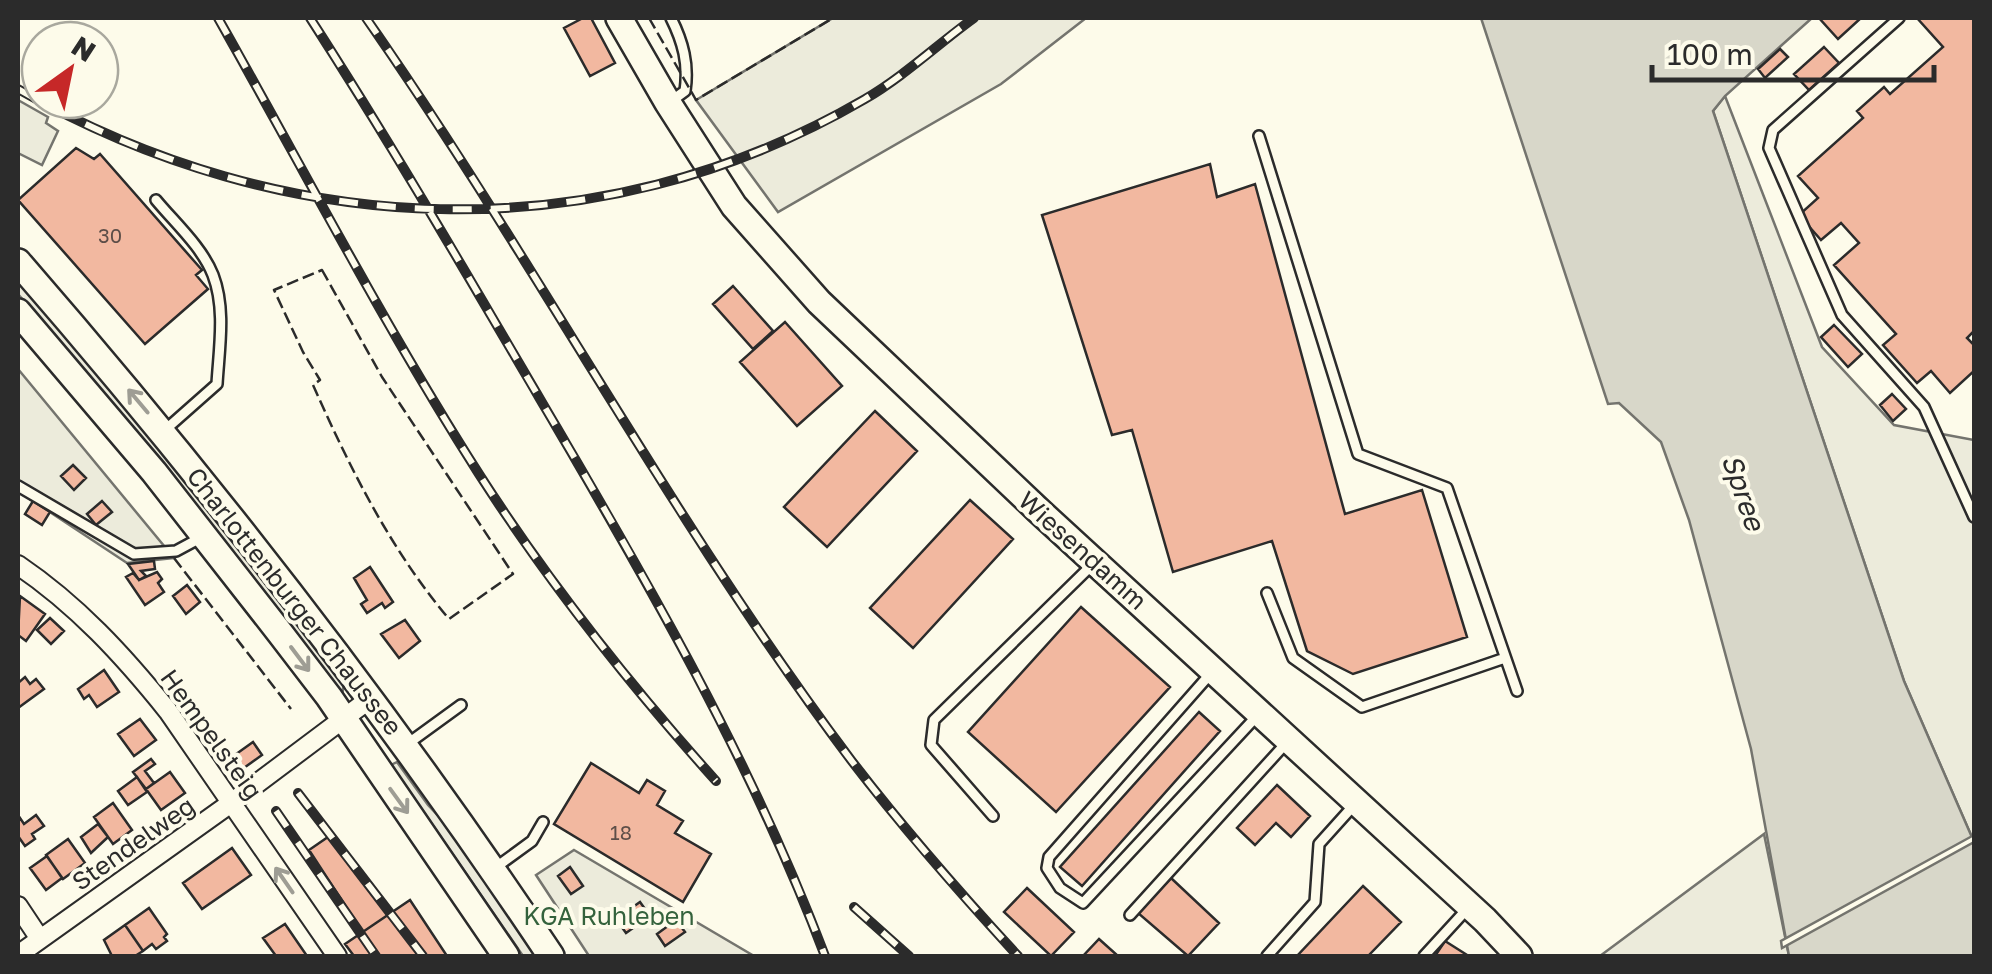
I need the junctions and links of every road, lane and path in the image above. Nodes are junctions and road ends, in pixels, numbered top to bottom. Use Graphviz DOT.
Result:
graph roads {
  1 [pos="618,18"];
  2 [pos="671,18"];
  3 [pos="1900,18"];
  4 [pos="672,110"];
  5 [pos="1258,136"];
  6 [pos="156,200"];
  7 [pos="18,262"];
  8 [pos="18,312"];
  9 [pos="163,432"];
  10 [pos="18,486"];
  11 [pos="1974,517"];
  12 [pos="205,536"];
  13 [pos="1096,561"];
  14 [pos="18,565"];
  15 [pos="1267,592"];
  16 [pos="1505,658"];
  17 [pos="1214,670"];
  18 [pos="1516,691"];
  19 [pos="371,698"];
  20 [pos="461,705"];
  21 [pos="1260,712"];
  22 [pos="343,721"];
  23 [pos="1290,740"];
  24 [pos="406,745"];
  25 [pos="1357,802"];
  26 [pos="231,803"];
  27 [pos="992,816"];
  28 [pos="543,822"];
  29 [pos="493,869"];
  30 [pos="18,906"];
  31 [pos="1470,906"];
  32 [pos="1130,914"];
  33 [pos="40,939"];
  34 [pos="18,955"];
  35 [pos="337,956"];
  36 [pos="506,956"];
  37 [pos="551,956"];
  38 [pos="1267,956"];
  39 [pos="1424,956"];
  40 [pos="1519,956"];
  1 -- 4 [label="main road, Wiesendamm"];
  2 -- 4 [label="lane"];
  3 -- 11 [label="lane"];
  4 -- 13 [label="main road, Wiesendamm"];
  5 -- 16 [label="lane"];
  6 -- 9 [label="lane"];
  9 -- 7 [label="main road, Charlottenburger Chaussee, one-way"];
  8 -- 12 [label="main road, Charlottenburger Chaussee"];
  9 -- 19 [label="main road, Charlottenburger Chaussee"];
  10 -- 12 [label="lane"];
  12 -- 22 [label="main road, Charlottenburger Chaussee, one-way"];
  13 -- 17 [label="main road, Wiesendamm"];
  13 -- 27 [label="lane"];
  14 -- 26 [label="street, Hempelsteig"];
  15 -- 16 [label="lane"];
  16 -- 18 [label="lane"];
  17 -- 21 [label="main road, Wiesendamm"];
  17 -- 21 [label="lane"];
  19 -- 22 [label="street, Stendelweg"];
  19 -- 24 [label="main road, Charlottenburger Chaussee"];
  20 -- 24 [label="lane"];
  21 -- 23 [label="main road, Wiesendamm"];
  22 -- 26 [label="street, Stendelweg"];
  22 -- 36 [label="main road, Charlottenburger Chaussee, one-way"];
  23 -- 25 [label="main road, Wiesendamm"];
  23 -- 32 [label="lane"];
  24 -- 29 [label="main road, Charlottenburger Chaussee"];
  25 -- 31 [label="main road, Wiesendamm"];
  25 -- 38 [label="lane"];
  26 -- 33 [label="street, Stendelweg"];
  35 -- 26 [label="street, Hempelsteig, one-way"];
  28 -- 29 [label="lane"];
  29 -- 37 [label="main road, Charlottenburger Chaussee"];
  30 -- 33 [label="street"];
  31 -- 39 [label="lane"];
  31 -- 40 [label="main road, Wiesendamm"];
  33 -- 34 [label="street, Stendelweg"];
}
